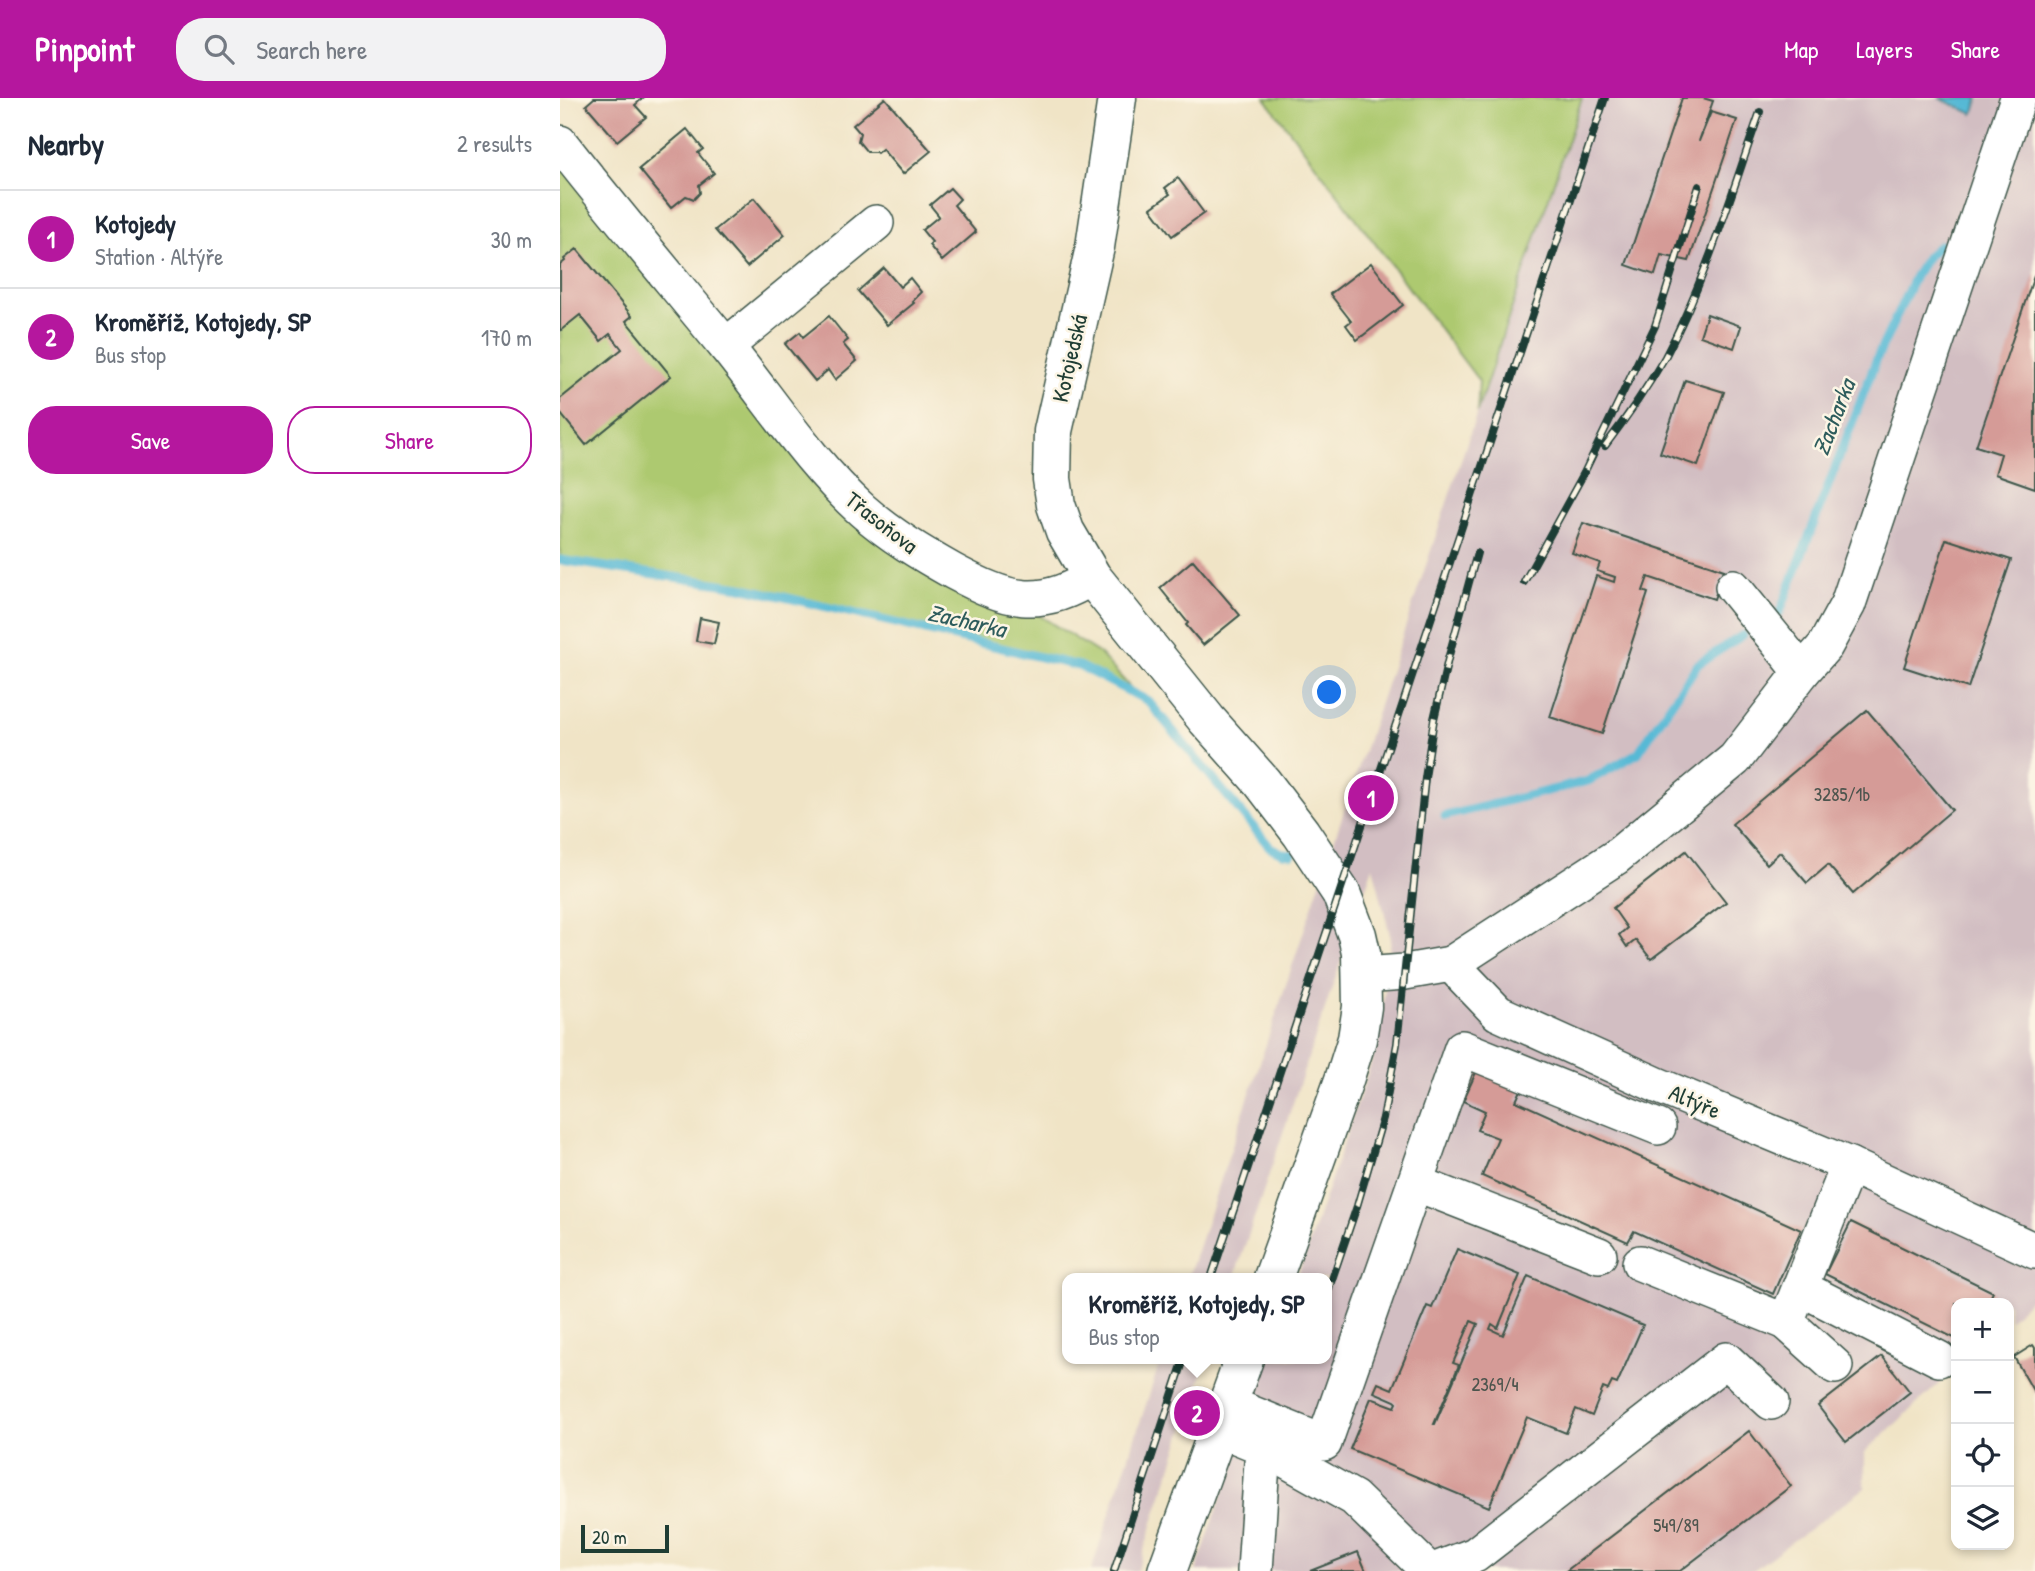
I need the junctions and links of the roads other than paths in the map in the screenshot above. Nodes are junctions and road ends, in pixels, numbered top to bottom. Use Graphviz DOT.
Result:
graph roads {
  1 [pos="1117,98"];
  2 [pos="2018,98"];
  3 [pos="560,143"];
  4 [pos="876,223"];
  5 [pos="726,346"];
  6 [pos="1733,587"];
  7 [pos="1103,591"];
  8 [pos="1802,672"];
  9 [pos="1451,964"];
  10 [pos="1363,975"];
  11 [pos="1658,1127"];
  12 [pos="1849,1165"];
  13 [pos="1415,1183"];
  14 [pos="2035,1251"];
  15 [pos="1599,1255"];
  16 [pos="1640,1263"];
  17 [pos="1275,1273"];
  18 [pos="1801,1288"];
  19 [pos="1786,1322"];
  20 [pos="1939,1359"];
  21 [pos="1242,1364"];
  22 [pos="1835,1366"];
  23 [pos="1771,1402"];
  24 [pos="1223,1417"];
  25 [pos="1263,1447"];
  26 [pos="1167,1571"];
  27 [pos="1255,1571"];
  28 [pos="1431,1571"];
  1 -- 7 [label="main road, Kotojedská"];
  2 -- 8 [label="street"];
  3 -- 5 [label="street, Třasoňova"];
  4 -- 5 [label="street"];
  5 -- 7 [label="street, Třasoňova"];
  6 -- 8 [label="street"];
  7 -- 10 [label="main road, Kotojedská"];
  8 -- 9 [label="street"];
  9 -- 10 [label="street"];
  9 -- 12 [label="street, Altýře"];
  10 -- 17 [label="main road, Kotojedská"];
  11 -- 13 [label="street"];
  12 -- 14 [label="street, Altýře"];
  12 -- 18 [label="street"];
  13 -- 15 [label="street"];
  13 -- 24 [label="street"];
  16 -- 19 [label="street"];
  18 -- 19 [label="street"];
  18 -- 20 [label="street"];
  19 -- 22 [label="street"];
  21 -- 24 [label="main road"];
  23 -- 28 [label="street"];
  24 -- 25 [label="street"];
  24 -- 26 [label="main road"];
  25 -- 27 [label="street"];
  25 -- 28 [label="street"];
}
